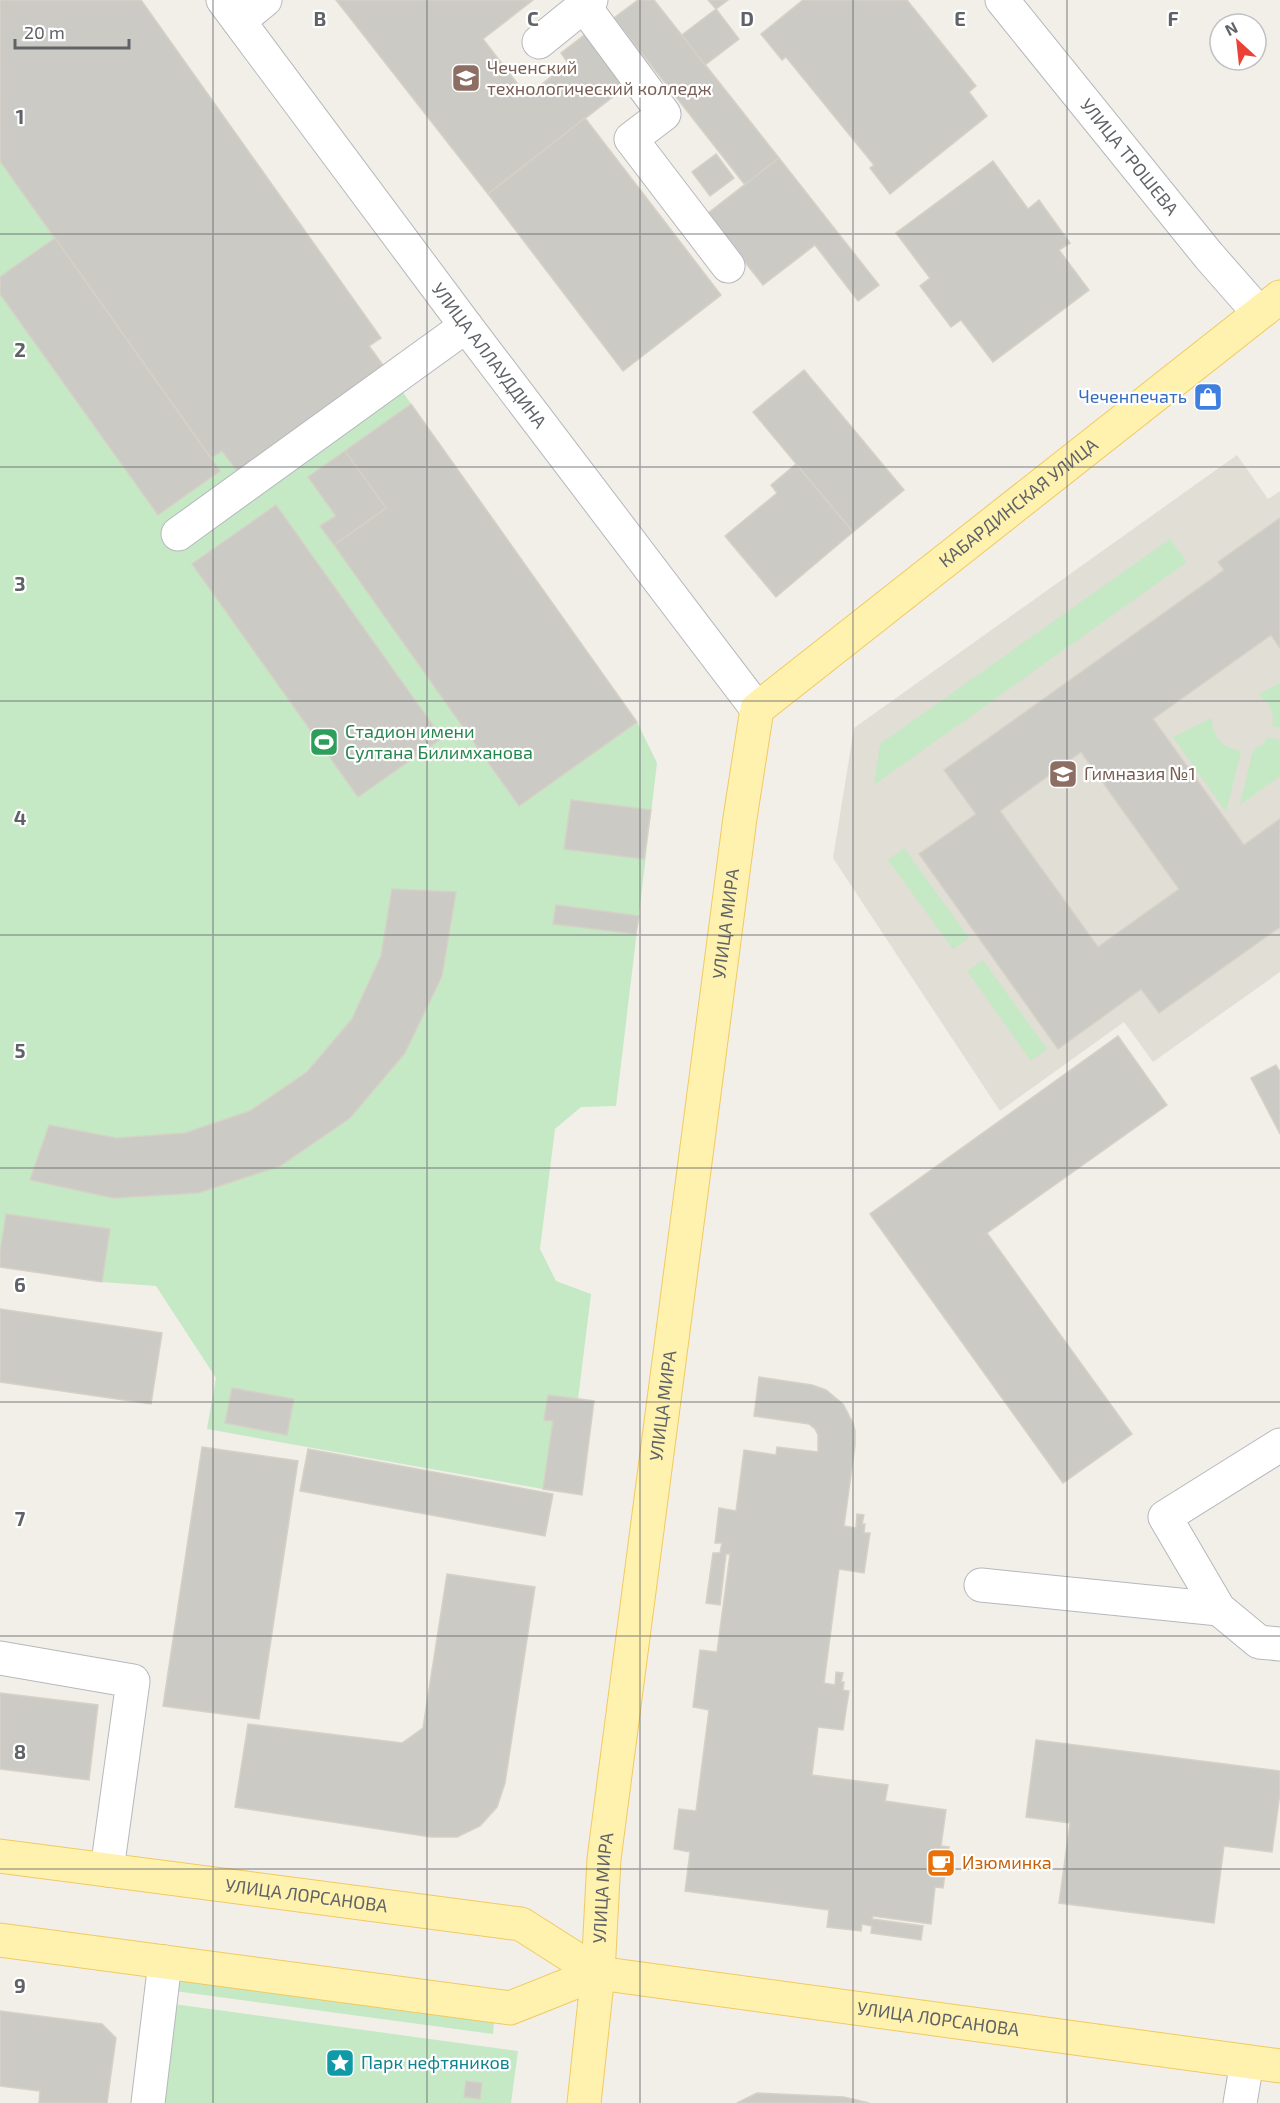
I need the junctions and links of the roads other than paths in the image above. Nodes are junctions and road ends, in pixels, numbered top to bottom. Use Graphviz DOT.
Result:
graph roads {
  1 [pos="265,0"];
  2 [pos="1002,0"];
  3 [pos="587,3"];
  4 [pos="231,10"];
  5 [pos="538,42"];
  6 [pos="728,266"];
  7 [pos="1269,305"];
  8 [pos="466,326"];
  9 [pos="178,534"];
  10 [pos="757,709"];
  11 [pos="1280,1445"];
  12 [pos="981,1585"];
  13 [pos="1219,1609"];
  14 [pos="1269,1643"];
  15 [pos="0,1658"];
  16 [pos="0,1856"];
  17 [pos="107,1870"];
  18 [pos="0,1940"];
  19 [pos="165,1962"];
  20 [pos="598,1974"];
  21 [pos="1247,2062"];
  22 [pos="1280,2066"];
  23 [pos="148,2103"];
  24 [pos="584,2103"];
  25 [pos="1240,2103"];
  1 -- 4 [label="street"];
  2 -- 7 [label="street, УЛИЦА ТРОШЕВА"];
  3 -- 5 [label="street"];
  3 -- 6 [label="street"];
  4 -- 8 [label="street, УЛИЦА АЛЛАУДДИНА"];
  7 -- 10 [label="main road, КАБАРДИНСКАЯ УЛИЦА"];
  8 -- 9 [label="street"];
  8 -- 10 [label="street, УЛИЦА АЛЛАУДДИНА"];
  10 -- 20 [label="main road, УЛИЦА МИРА"];
  11 -- 13 [label="street"];
  12 -- 13 [label="street"];
  13 -- 14 [label="street"];
  15 -- 17 [label="street"];
  16 -- 17 [label="main road, УЛИЦА ЛОРСАНОВА"];
  17 -- 20 [label="main road, УЛИЦА ЛОРСАНОВА"];
  18 -- 19 [label="main road, УЛИЦА ЛОРСАНОВА"];
  19 -- 20 [label="main road, УЛИЦА ЛОРСАНОВА"];
  19 -- 23 [label="street"];
  20 -- 21 [label="main road, УЛИЦА ЛОРСАНОВА"];
  20 -- 24 [label="main road, УЛИЦА МИРА"];
  21 -- 22 [label="main road, УЛИЦА ЛОРСАНОВА"];
  21 -- 25 [label="street"];
}
